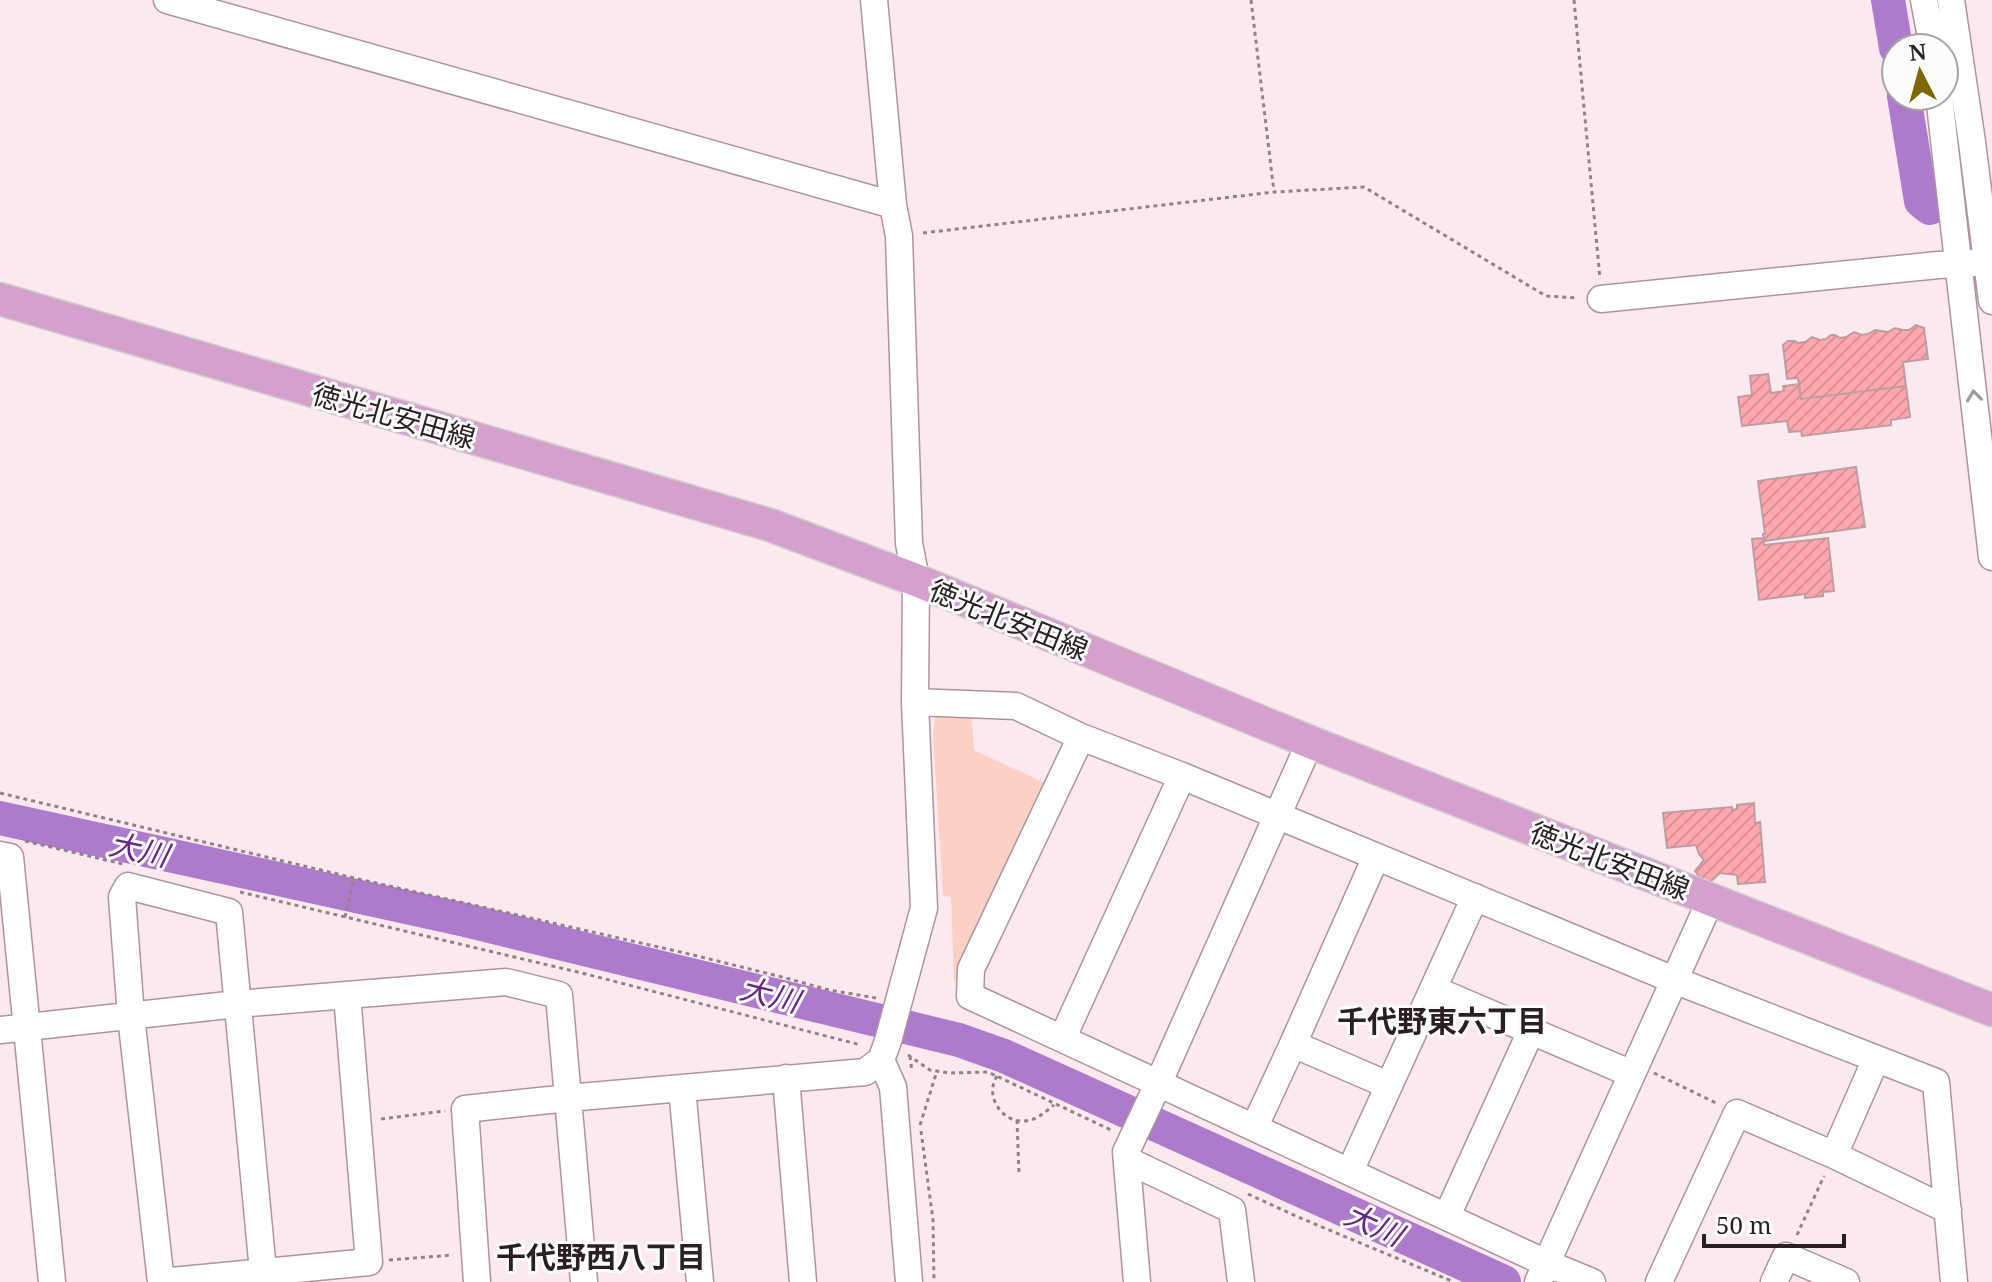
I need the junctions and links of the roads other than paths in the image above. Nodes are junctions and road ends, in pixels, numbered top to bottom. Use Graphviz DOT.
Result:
graph roads {
  1 [pos="167,0"];
  2 [pos="874,0"];
  3 [pos="1924,0"];
  4 [pos="1951,0"];
  5 [pos="1930,32"];
  6 [pos="1941,112"];
  7 [pos="1982,141"];
  8 [pos="1946,145"];
  9 [pos="893,205"];
  10 [pos="1988,262"];
  11 [pos="1958,263"];
  12 [pos="0,299"];
  13 [pos="1601,299"];
  14 [pos="1992,301"];
  15 [pos="1992,557"];
  16 [pos="916,580"];
  17 [pos="915,702"];
  18 [pos="1081,737"];
  19 [pos="1310,742"];
  20 [pos="1182,776"];
  21 [pos="1278,816"];
  22 [pos="7,847"];
  23 [pos="1376,857"];
  24 [pos="1475,897"];
  25 [pos="1711,899"];
  26 [pos="1674,980"];
  27 [pos="1433,989"];
  28 [pos="347,995"];
  29 [pos="237,1004"];
  30 [pos="1992,1010"];
  31 [pos="131,1016"];
  32 [pos="28,1027"];
  33 [pos="0,1030"];
  34 [pos="1531,1031"];
  35 [pos="1063,1037"];
  36 [pos="1293,1044"];
  37 [pos="891,1052"];
  38 [pos="1876,1059"];
  39 [pos="1634,1069"];
  40 [pos="786,1078"];
  41 [pos="1388,1085"];
  42 [pos="1157,1087"];
  43 [pos="682,1088"];
  44 [pos="568,1098"];
  45 [pos="1255,1126"];
  46 [pos="1834,1155"];
  47 [pos="1127,1160"];
  48 [pos="1350,1171"];
  49 [pos="1948,1210"];
  50 [pos="1447,1216"];
  51 [pos="263,1271"];
  52 [pos="1542,1272"];
  53 [pos="52,1282"];
  54 [pos="477,1282"];
  55 [pos="584,1282"];
  56 [pos="700,1282"];
  57 [pos="803,1282"];
  58 [pos="909,1282"];
  59 [pos="1137,1282"];
  60 [pos="1241,1282"];
  61 [pos="1592,1282"];
  62 [pos="1659,1282"];
  63 [pos="1774,1282"];
  64 [pos="1846,1282"];
  65 [pos="1954,1282"];
  1 -- 9 [label="street"];
  2 -- 9 [label="street"];
  3 -- 5 [label="street"];
  4 -- 7 [label="street"];
  6 -- 8 [label="street"];
  7 -- 8 [label="street"];
  7 -- 10 [label="street"];
  8 -- 11 [label="street"];
  9 -- 16 [label="street"];
  10 -- 11 [label="street"];
  10 -- 14 [label="street"];
  11 -- 13 [label="street"];
  15 -- 11 [label="street, one-way"];
  12 -- 16 [label="main road, 徳光北安田線"];
  16 -- 17 [label="street"];
  16 -- 19 [label="main road, 徳光北安田線"];
  17 -- 18 [label="street"];
  17 -- 37 [label="street"];
  18 -- 20 [label="street"];
  18 -- 35 [label="street"];
  19 -- 21 [label="street"];
  19 -- 25 [label="main road, 徳光北安田線"];
  20 -- 21 [label="street"];
  20 -- 35 [label="street"];
  21 -- 23 [label="street"];
  21 -- 42 [label="street"];
  22 -- 32 [label="street"];
  23 -- 24 [label="street"];
  23 -- 36 [label="street"];
  24 -- 26 [label="street"];
  24 -- 27 [label="street"];
  25 -- 26 [label="street"];
  25 -- 30 [label="main road, 徳光北安田線"];
  26 -- 38 [label="street"];
  26 -- 39 [label="street"];
  27 -- 34 [label="street"];
  27 -- 41 [label="street"];
  28 -- 29 [label="street"];
  28 -- 44 [label="street"];
  28 -- 51 [label="street"];
  29 -- 31 [label="street"];
  29 -- 31 [label="street"];
  29 -- 51 [label="street"];
  31 -- 32 [label="street"];
  31 -- 51 [label="street"];
  32 -- 33 [label="street"];
  32 -- 53 [label="street"];
  34 -- 39 [label="street"];
  34 -- 50 [label="street"];
  35 -- 42 [label="street"];
  36 -- 41 [label="street"];
  36 -- 45 [label="street"];
  37 -- 40 [label="street"];
  37 -- 58 [label="street"];
  38 -- 46 [label="street"];
  38 -- 49 [label="street"];
  39 -- 52 [label="street"];
  40 -- 43 [label="street"];
  40 -- 57 [label="street"];
  41 -- 48 [label="street"];
  42 -- 45 [label="street"];
  42 -- 47 [label="street"];
  43 -- 44 [label="street"];
  43 -- 56 [label="street"];
  44 -- 54 [label="street"];
  44 -- 55 [label="street"];
  45 -- 48 [label="street"];
  46 -- 49 [label="street"];
  46 -- 62 [label="street"];
  47 -- 59 [label="street"];
  47 -- 60 [label="street"];
  48 -- 50 [label="street"];
  49 -- 65 [label="street"];
  50 -- 52 [label="street"];
  52 -- 61 [label="street"];
  63 -- 64 [label="street"];
}
